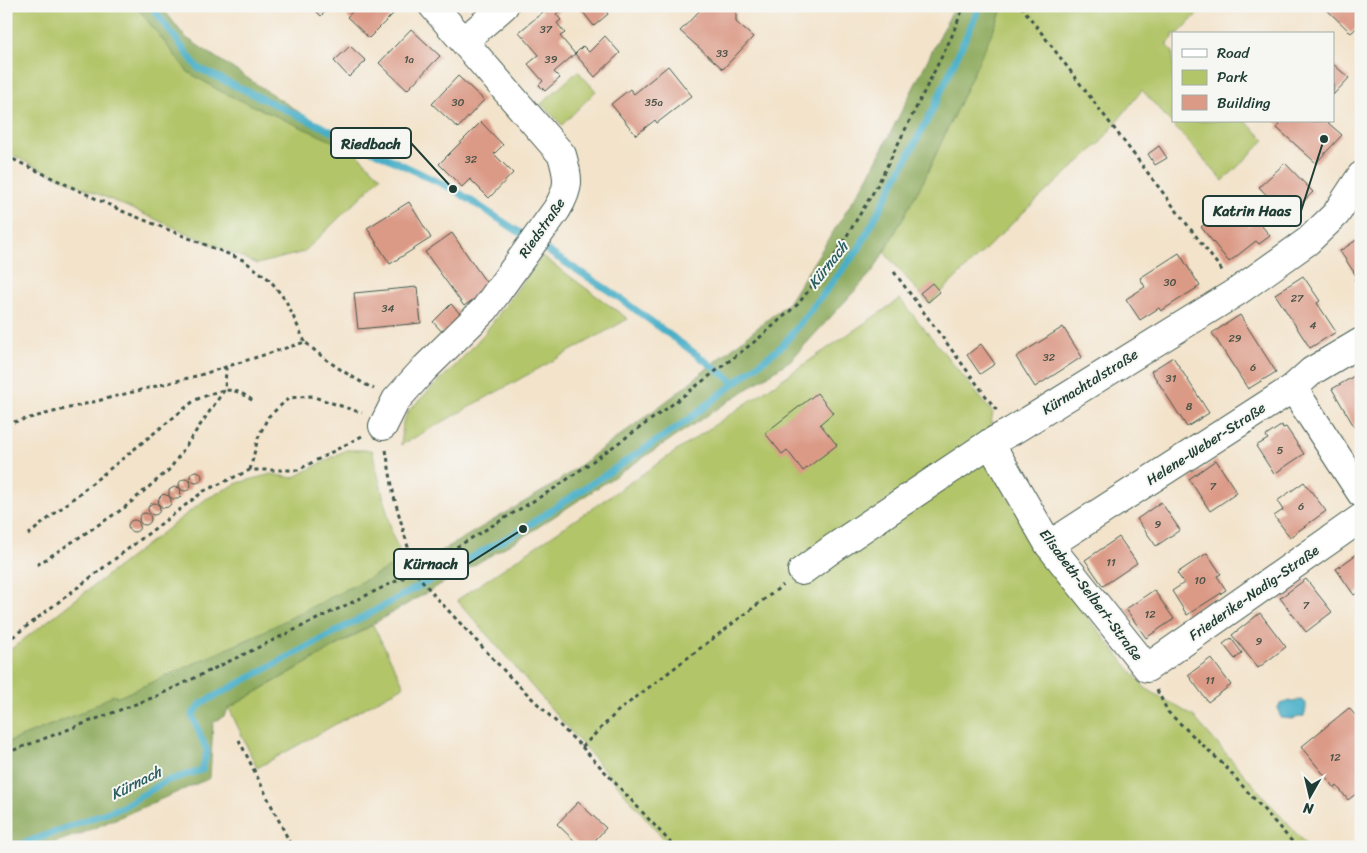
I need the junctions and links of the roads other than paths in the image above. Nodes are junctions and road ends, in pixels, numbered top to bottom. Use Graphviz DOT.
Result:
graph roads {
  1 [pos="433,6"];
  2 [pos="504,6"];
  3 [pos="464,41"];
  4 [pos="1361,176"];
  5 [pos="1361,342"];
  6 [pos="1294,388"];
  7 [pos="383,426"];
  8 [pos="1001,437"];
  9 [pos="1361,493"];
  10 [pos="1361,518"];
  11 [pos="1049,545"];
  12 [pos="802,572"];
  13 [pos="1147,668"];
  1 -- 3 [label="street, Riedstraße"];
  2 -- 3 [label="street"];
  3 -- 7 [label="street, Riedstraße"];
  4 -- 8 [label="street, Kürnachtalstraße"];
  5 -- 6 [label="street, Helene-Weber-Straße"];
  6 -- 9 [label="street"];
  6 -- 11 [label="street, Helene-Weber-Straße"];
  8 -- 11 [label="street, Elisabeth-Selbert-Straße"];
  8 -- 12 [label="street, Kürnachtalstraße"];
  10 -- 13 [label="street, Friederike-Nadig-Straße"];
  11 -- 13 [label="street, Elisabeth-Selbert-Straße"];
}
